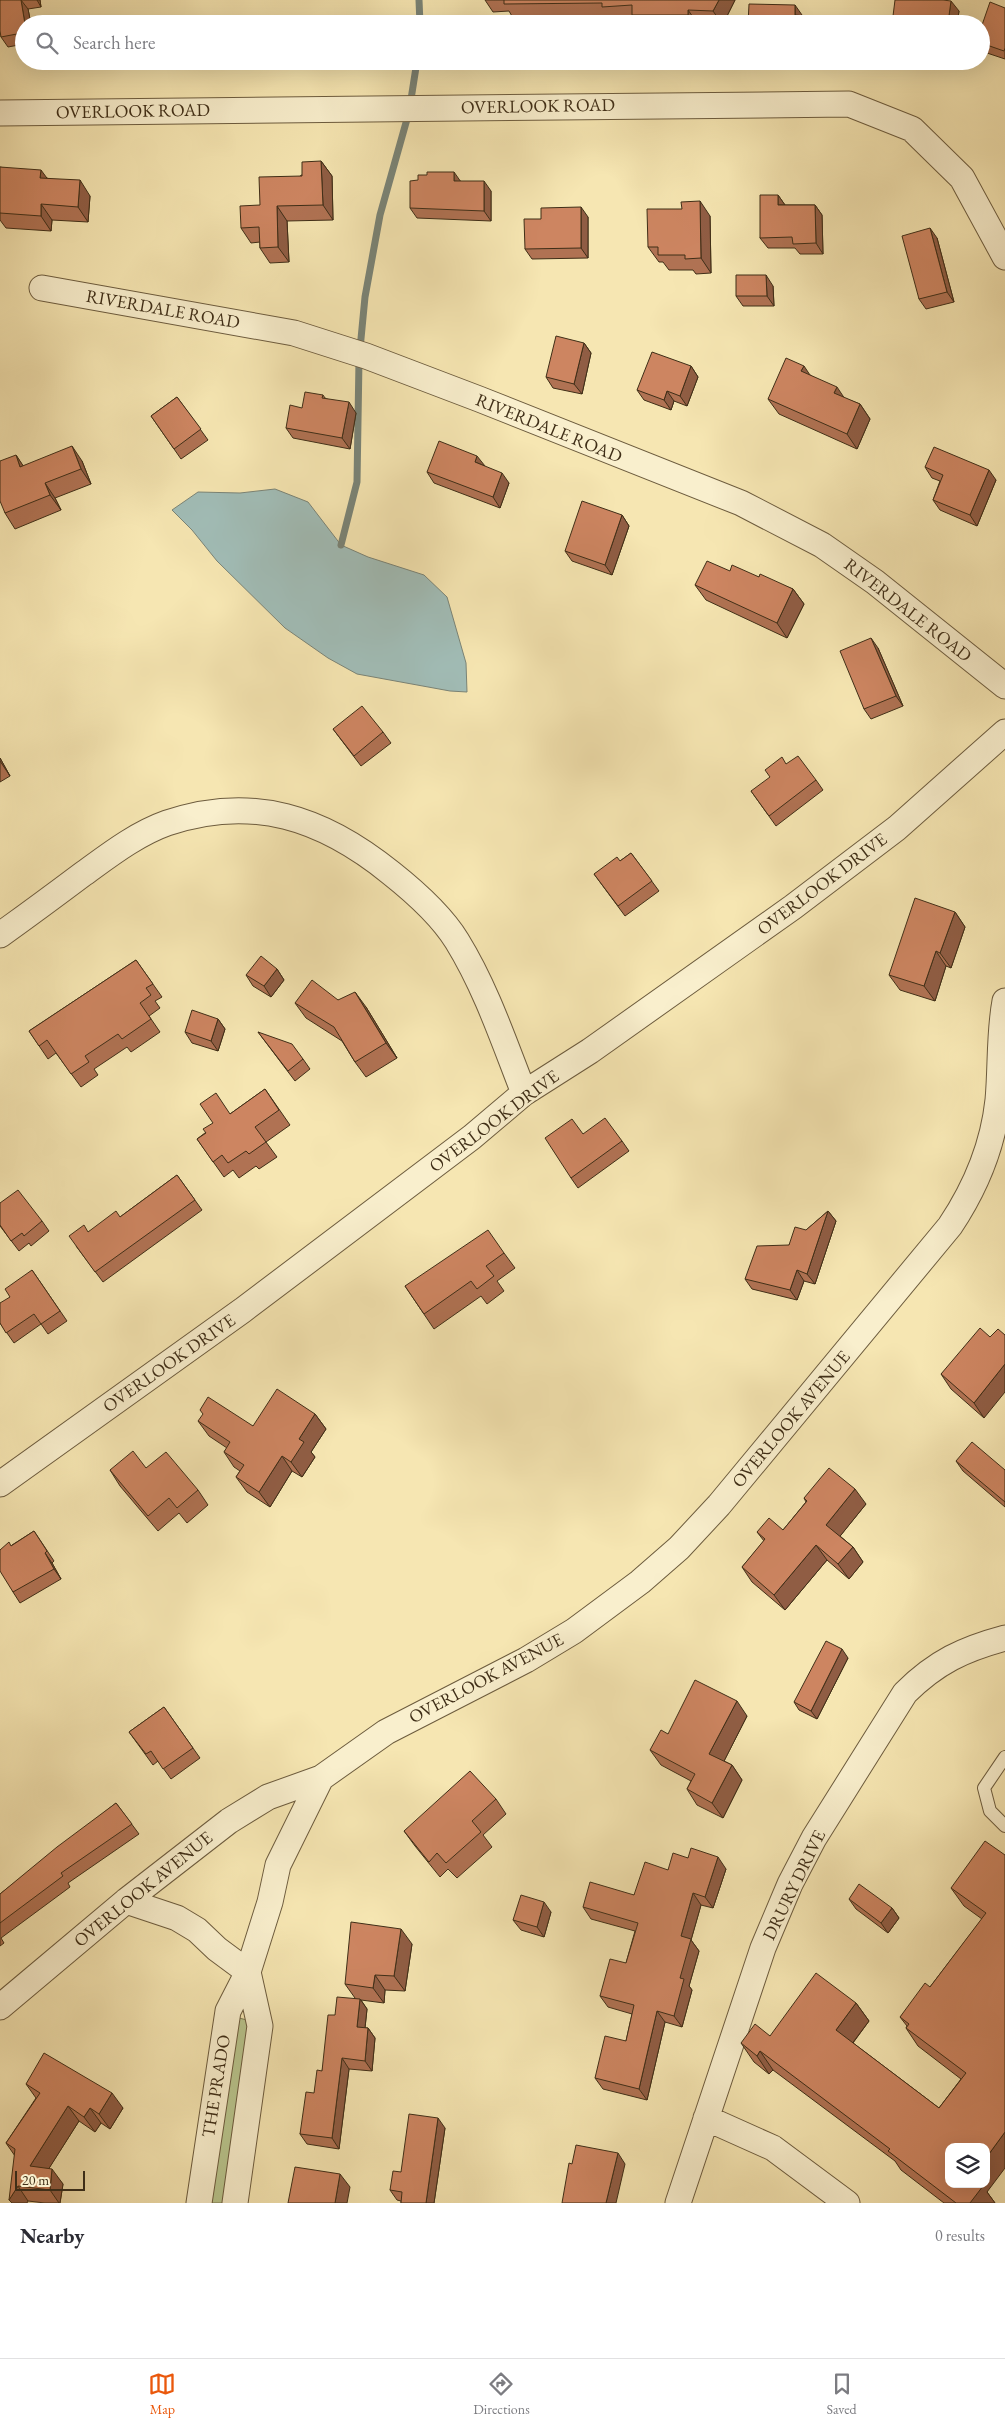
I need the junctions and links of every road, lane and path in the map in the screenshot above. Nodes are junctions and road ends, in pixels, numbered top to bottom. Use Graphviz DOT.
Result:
graph roads {
  1 [pos="0,113"];
  2 [pos="1005,257"];
  3 [pos="42,288"];
  4 [pos="1005,686"];
  5 [pos="1005,732"];
  6 [pos="0,935"];
  7 [pos="1005,1001"];
  8 [pos="524,1093"];
  9 [pos="0,1484"];
  10 [pos="1005,1638"];
  11 [pos="1005,1757"];
  12 [pos="320,1778"];
  13 [pos="1005,1826"];
  14 [pos="126,1902"];
  15 [pos="248,1972"];
  16 [pos="0,2007"];
  17 [pos="706,2118"];
  18 [pos="199,2203"];
  19 [pos="234,2203"];
  20 [pos="678,2203"];
  21 [pos="847,2203"];
  1 -- 2 [label="street, OVERLOOK ROAD"];
  3 -- 4 [label="street, RIVERDALE ROAD"];
  5 -- 8 [label="street, OVERLOOK DRIVE"];
  6 -- 8 [label="street"];
  7 -- 12 [label="street, OVERLOOK AVENUE"];
  8 -- 9 [label="street, OVERLOOK DRIVE"];
  10 -- 17 [label="street, DRURY DRIVE"];
  11 -- 13 [label="lane"];
  12 -- 14 [label="street, OVERLOOK AVENUE"];
  12 -- 15 [label="street, THE PRADO"];
  14 -- 15 [label="street"];
  14 -- 16 [label="street, OVERLOOK AVENUE"];
  15 -- 18 [label="street, THE PRADO"];
  15 -- 19 [label="street, THE PRADO"];
  17 -- 20 [label="street, DRURY DRIVE"];
  17 -- 21 [label="street"];
}
